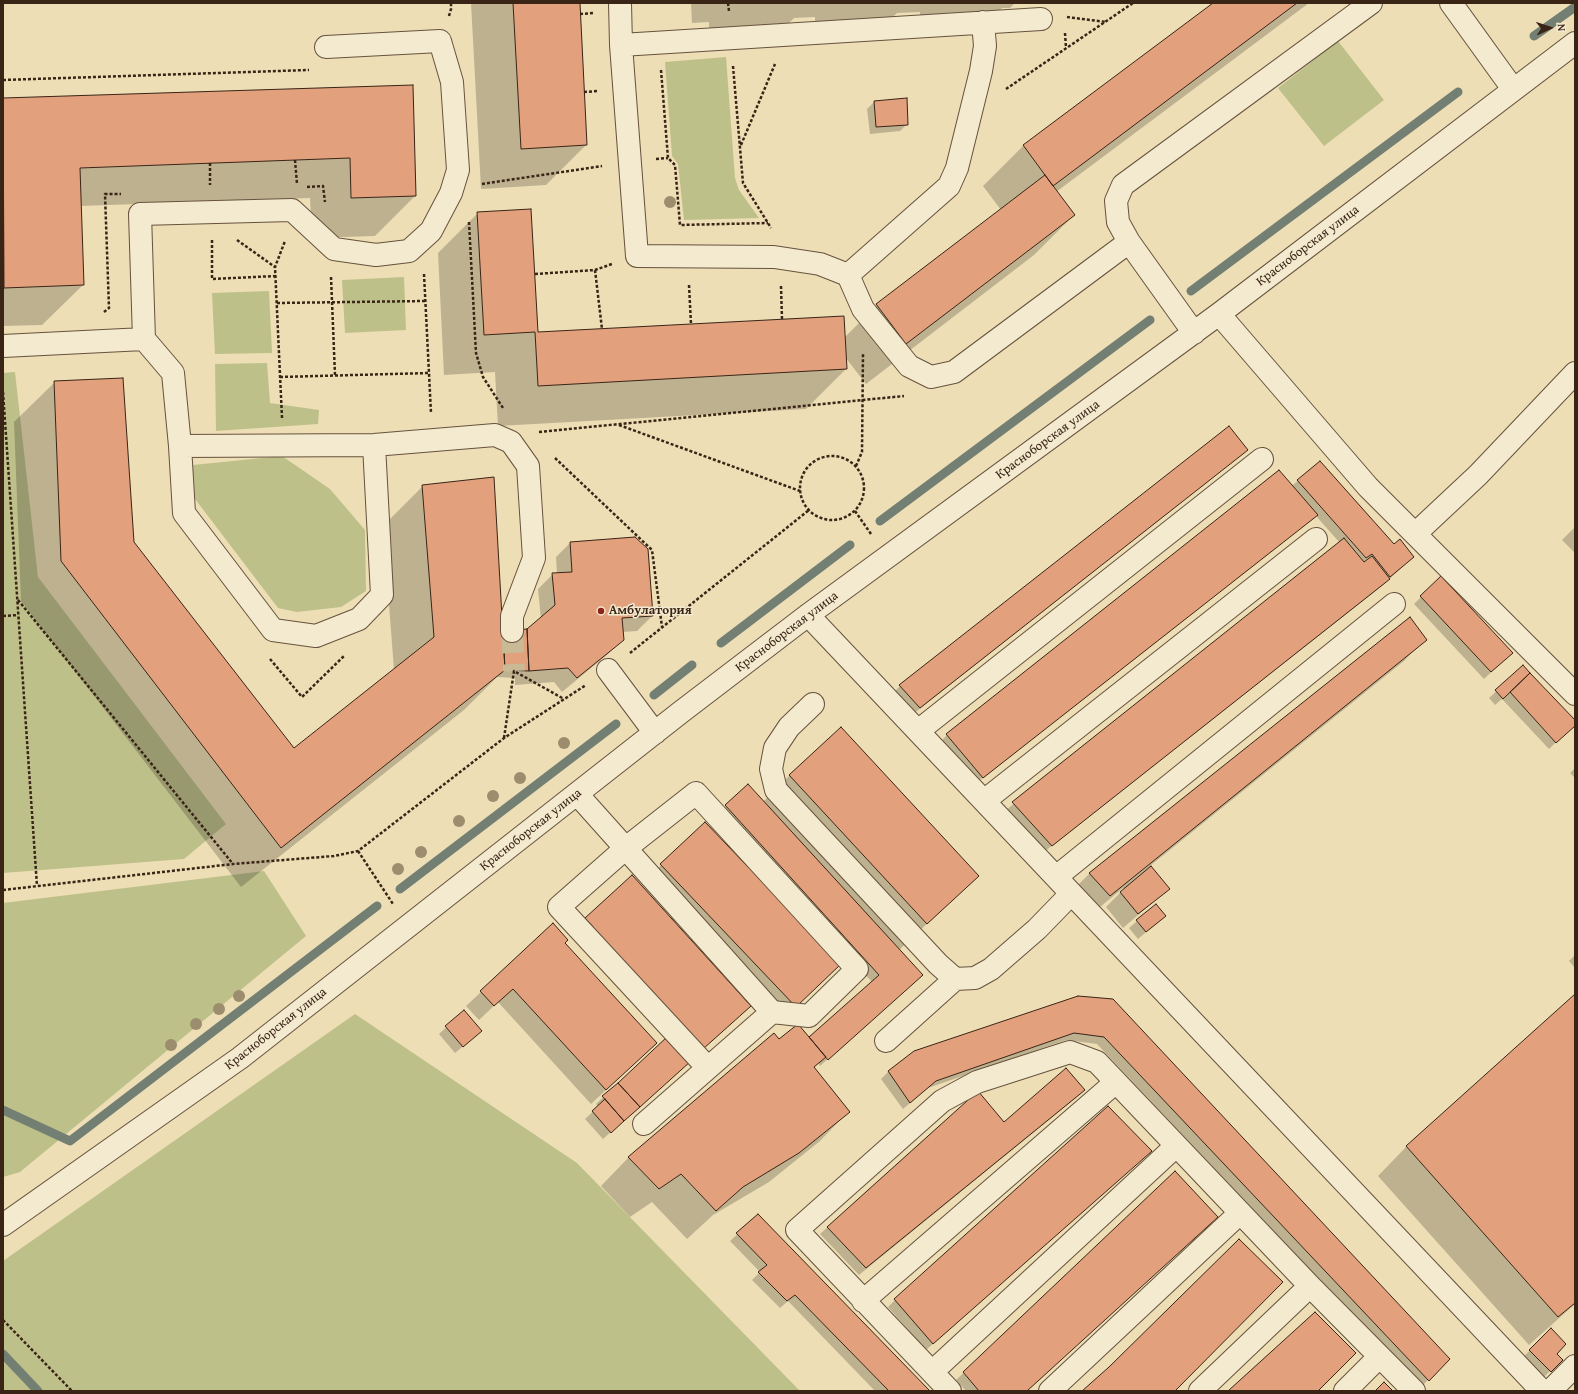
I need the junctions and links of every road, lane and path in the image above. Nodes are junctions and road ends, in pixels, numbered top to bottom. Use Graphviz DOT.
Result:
graph roads {
  1 [pos="620,3"];
  2 [pos="728,3"];
  3 [pos="1133,3"];
  4 [pos="1371,3"];
  5 [pos="1451,3"];
  6 [pos="1041,19"];
  7 [pos="983,22"];
  8 [pos="1106,22"];
  9 [pos="788,35"];
  10 [pos="730,38"];
  11 [pos="658,43"];
  12 [pos="1575,43"];
  13 [pos="621,45"];
  14 [pos="326,47"];
  15 [pos="240,72"];
  16 [pos="3,80"];
  17 [pos="1513,89"];
  18 [pos="970,112"];
  19 [pos="740,146"];
  20 [pos="295,160"];
  21 [pos="630,162"];
  22 [pos="477,184"];
  23 [pos="468,215"];
  24 [pos="298,216"];
  25 [pos="768,223"];
  26 [pos="212,236"];
  27 [pos="1129,242"];
  28 [pos="334,249"];
  29 [pos="688,256"];
  30 [pos="777,257"];
  31 [pos="424,272"];
  32 [pos="535,274"];
  33 [pos="848,275"];
  34 [pos="276,276"];
  35 [pos="425,300"];
  36 [pos="332,302"];
  37 [pos="277,303"];
  38 [pos="863,309"];
  39 [pos="1219,314"];
  40 [pos="782,319"];
  41 [pos="690,324"];
  42 [pos="602,329"];
  43 [pos="1194,333"];
  44 [pos="144,339"];
  45 [pos="3,346"];
  46 [pos="429,373"];
  47 [pos="1575,373"];
  48 [pos="335,375"];
  49 [pos="280,377"];
  50 [pos="931,377"];
  51 [pos="3,392"];
  52 [pos="863,400"];
  53 [pos="506,414"];
  54 [pos="431,418"];
  55 [pos="618,424"];
  56 [pos="511,442"];
  57 [pos="374,445"];
  58 [pos="180,446"];
  59 [pos="283,446"];
  60 [pos="551,454"];
  61 [pos="1262,459"];
  62 [pos="856,466"];
  63 [pos="800,491"];
  64 [pos="809,510"];
  65 [pos="855,511"];
  66 [pos="1415,534"];
  67 [pos="874,538"];
  68 [pos="1316,539"];
  69 [pos="18,599"];
  70 [pos="1394,604"];
  71 [pos="18,615"];
  72 [pos="808,615"];
  73 [pos="3,616"];
  74 [pos="662,627"];
  75 [pos="512,631"];
  76 [pos="608,670"];
  77 [pos="1575,694"];
  78 [pos="564,699"];
  79 [pos="813,704"];
  80 [pos="918,731"];
  81 [pos="655,733"];
  82 [pos="504,738"];
  83 [pos="577,794"];
  84 [pos="984,801"];
  85 [pos="626,848"];
  86 [pos="358,851"];
  87 [pos="233,864"];
  88 [pos="1056,877"];
  89 [pos="37,886"];
  90 [pos="3,890"];
  91 [pos="1072,894"];
  92 [pos="408,927"];
  93 [pos="955,979"];
  94 [pos="772,1012"];
  95 [pos="886,1042"];
  96 [pos="708,1068"];
  97 [pos="1116,1082"];
  98 [pos="644,1124"];
  99 [pos="1176,1146"];
  100 [pos="1240,1213"];
  101 [pos="3,1225"];
  102 [pos="1310,1286"];
  103 [pos="863,1301"];
  104 [pos="3,1320"];
  105 [pos="1379,1357"];
  106 [pos="1575,1366"];
  107 [pos="932,1372"];
  108 [pos="1541,1390"];
  109 [pos="72,1391"];
  110 [pos="950,1391"];
  111 [pos="1050,1391"];
  112 [pos="1200,1391"];
  113 [pos="1345,1391"];
  114 [pos="1414,1391"];
  1 -- 13 [label="street"];
  2 -- 10 [label="path"];
  3 -- 8 [label="path"];
  4 -- 27 [label="street"];
  5 -- 17 [label="street"];
  6 -- 7 [label="street"];
  6 -- 8 [label="path"];
  7 -- 9 [label="street"];
  7 -- 18 [label="street"];
  8 -- 18 [label="path"];
  9 -- 10 [label="street"];
  9 -- 19 [label="path"];
  10 -- 11 [label="street"];
  10 -- 19 [label="path"];
  11 -- 13 [label="street"];
  11 -- 25 [label="path"];
  12 -- 17 [label="street, Красноборская улица"];
  13 -- 21 [label="street"];
  14 -- 28 [label="street"];
  15 -- 16 [label="path"];
  17 -- 39 [label="street, Красноборская улица"];
  18 -- 33 [label="street"];
  19 -- 25 [label="path"];
  20 -- 24 [label="path"];
  21 -- 22 [label="path"];
  21 -- 29 [label="street"];
  23 -- 53 [label="path"];
  24 -- 28 [label="street"];
  24 -- 34 [label="path"];
  24 -- 44 [label="street"];
  25 -- 30 [label="path"];
  26 -- 34 [label="path"];
  27 -- 43 [label="street"];
  27 -- 50 [label="street"];
  28 -- 36 [label="path"];
  29 -- 30 [label="street"];
  29 -- 41 [label="path"];
  30 -- 33 [label="street"];
  30 -- 40 [label="path"];
  31 -- 35 [label="path"];
  32 -- 42 [label="path"];
  33 -- 38 [label="street"];
  34 -- 37 [label="path"];
  35 -- 36 [label="path"];
  35 -- 46 [label="path"];
  36 -- 37 [label="path"];
  36 -- 48 [label="path"];
  37 -- 49 [label="path"];
  38 -- 50 [label="street"];
  38 -- 52 [label="path"];
  39 -- 43 [label="street, Красноборская улица"];
  39 -- 66 [label="street"];
  43 -- 72 [label="street, Красноборская улица"];
  44 -- 45 [label="street"];
  44 -- 58 [label="street"];
  46 -- 48 [label="path"];
  46 -- 54 [label="path"];
  47 -- 66 [label="street"];
  48 -- 49 [label="path"];
  49 -- 59 [label="path"];
  50 -- 52 [label="path"];
  51 -- 69 [label="path"];
  52 -- 55 [label="path"];
  52 -- 62 [label="path"];
  55 -- 56 [label="path"];
  55 -- 63 [label="path"];
  56 -- 57 [label="street"];
  56 -- 75 [label="street"];
  57 -- 58 [label="street"];
  57 -- 59 [label="street"];
  58 -- 59 [label="street"];
  60 -- 74 [label="path"];
  61 -- 80 [label="street"];
  62 -- 63 [label="path"];
  62 -- 65 [label="path"];
  63 -- 64 [label="path"];
  64 -- 65 [label="path"];
  64 -- 74 [label="path"];
  65 -- 67 [label="path"];
  66 -- 77 [label="street"];
  68 -- 84 [label="street"];
  69 -- 71 [label="path"];
  69 -- 87 [label="path"];
  70 -- 88 [label="street"];
  71 -- 73 [label="path"];
  71 -- 89 [label="path"];
  72 -- 80 [label="street"];
  72 -- 81 [label="street, Красноборская улица"];
  74 -- 76 [label="path"];
  76 -- 78 [label="path"];
  76 -- 81 [label="street"];
  78 -- 82 [label="path"];
  78 -- 82 [label="path"];
  79 -- 93 [label="street"];
  80 -- 84 [label="street"];
  81 -- 83 [label="street, Красноборская улица"];
  82 -- 86 [label="path"];
  83 -- 85 [label="street"];
  83 -- 92 [label="street, Красноборская улица"];
  84 -- 88 [label="street"];
  85 -- 94 [label="street"];
  85 -- 94 [label="street"];
  85 -- 96 [label="street"];
  86 -- 87 [label="path"];
  86 -- 92 [label="path"];
  87 -- 89 [label="path"];
  88 -- 91 [label="street"];
  89 -- 90 [label="path"];
  91 -- 93 [label="street"];
  91 -- 108 [label="street"];
  92 -- 101 [label="street, Красноборская улица"];
  93 -- 95 [label="street"];
  94 -- 96 [label="street"];
  96 -- 98 [label="street"];
  97 -- 99 [label="street"];
  97 -- 103 [label="street"];
  97 -- 103 [label="street"];
  99 -- 100 [label="street"];
  99 -- 107 [label="street"];
  100 -- 102 [label="street"];
  100 -- 111 [label="street"];
  102 -- 105 [label="street"];
  102 -- 112 [label="street"];
  103 -- 107 [label="street"];
  104 -- 109 [label="path"];
  105 -- 113 [label="street"];
  105 -- 114 [label="street"];
  106 -- 108 [label="street"];
  107 -- 110 [label="street"];
}
